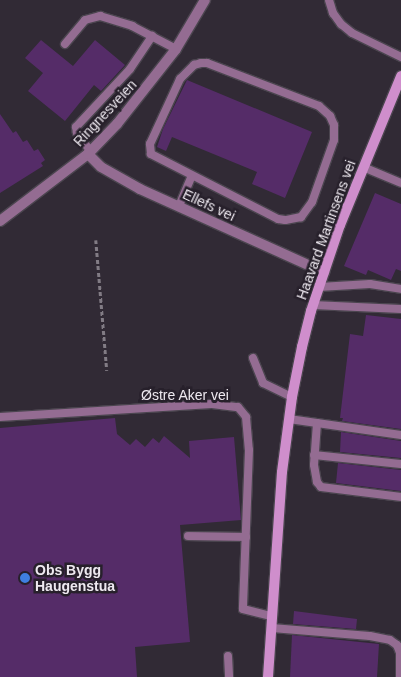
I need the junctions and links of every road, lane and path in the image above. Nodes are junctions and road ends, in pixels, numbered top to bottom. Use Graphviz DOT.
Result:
graph roads {
  1 [pos="205,0"];
  2 [pos="329,0"];
  3 [pos="152,36"];
  4 [pos="65,44"];
  5 [pos="176,49"];
  6 [pos="401,57"];
  7 [pos="401,76"];
  8 [pos="89,153"];
  9 [pos="363,167"];
  10 [pos="192,176"];
  11 [pos="401,183"];
  12 [pos="179,206"];
  13 [pos="0,221"];
  14 [pos="96,240"];
  15 [pos="324,272"];
  16 [pos="319,286"];
  17 [pos="401,289"];
  18 [pos="313,305"];
  19 [pos="401,309"];
  20 [pos="254,358"];
  21 [pos="107,370"];
  22 [pos="292,397"];
  23 [pos="0,417"];
  24 [pos="289,419"];
  25 [pos="317,423"];
  26 [pos="401,435"];
  27 [pos="314,455"];
  28 [pos="401,464"];
  29 [pos="401,497"];
  30 [pos="188,536"];
  31 [pos="246,537"];
  32 [pos="272,616"];
  33 [pos="272,628"];
  34 [pos="228,656"];
  35 [pos="229,677"];
  36 [pos="268,677"];
  37 [pos="400,677"];
  1 -- 5 [label="street, Ringnesveien"];
  2 -- 6 [label="lane"];
  3 -- 4 [label="lane"];
  3 -- 5 [label="lane"];
  3 -- 8 [label="lane"];
  5 -- 8 [label="street, Ringnesveien"];
  7 -- 9 [label="street, Haavard Martinsens vei"];
  8 -- 12 [label="street, Ellefs vei"];
  8 -- 13 [label="street, Ringnesveien"];
  9 -- 11 [label="lane"];
  9 -- 15 [label="street, Haavard Martinsens vei"];
  10 -- 10 [label="lane"];
  10 -- 12 [label="lane"];
  12 -- 15 [label="street, Ellefs vei"];
  14 -- 21 [label="path"];
  15 -- 16 [label="street, Haavard Martinsens vei"];
  16 -- 17 [label="lane"];
  16 -- 18 [label="street, Haavard Martinsens vei"];
  18 -- 19 [label="lane"];
  18 -- 22 [label="street, Haavard Martinsens vei"];
  20 -- 22 [label="lane"];
  22 -- 24 [label="street, Haavard Martinsens vei"];
  23 -- 31 [label="lane, Østre Aker vei"];
  24 -- 25 [label="lane"];
  24 -- 32 [label="street, Haavard Martinsens vei"];
  25 -- 26 [label="lane"];
  25 -- 27 [label="lane"];
  27 -- 28 [label="lane"];
  27 -- 29 [label="lane"];
  30 -- 31 [label="lane"];
  31 -- 32 [label="lane, Østre Aker vei"];
  32 -- 33 [label="street, Haavard Martinsens vei"];
  33 -- 36 [label="street, Haavard Martinsens vei"];
  33 -- 37 [label="lane"];
  34 -- 35 [label="lane"];
}
